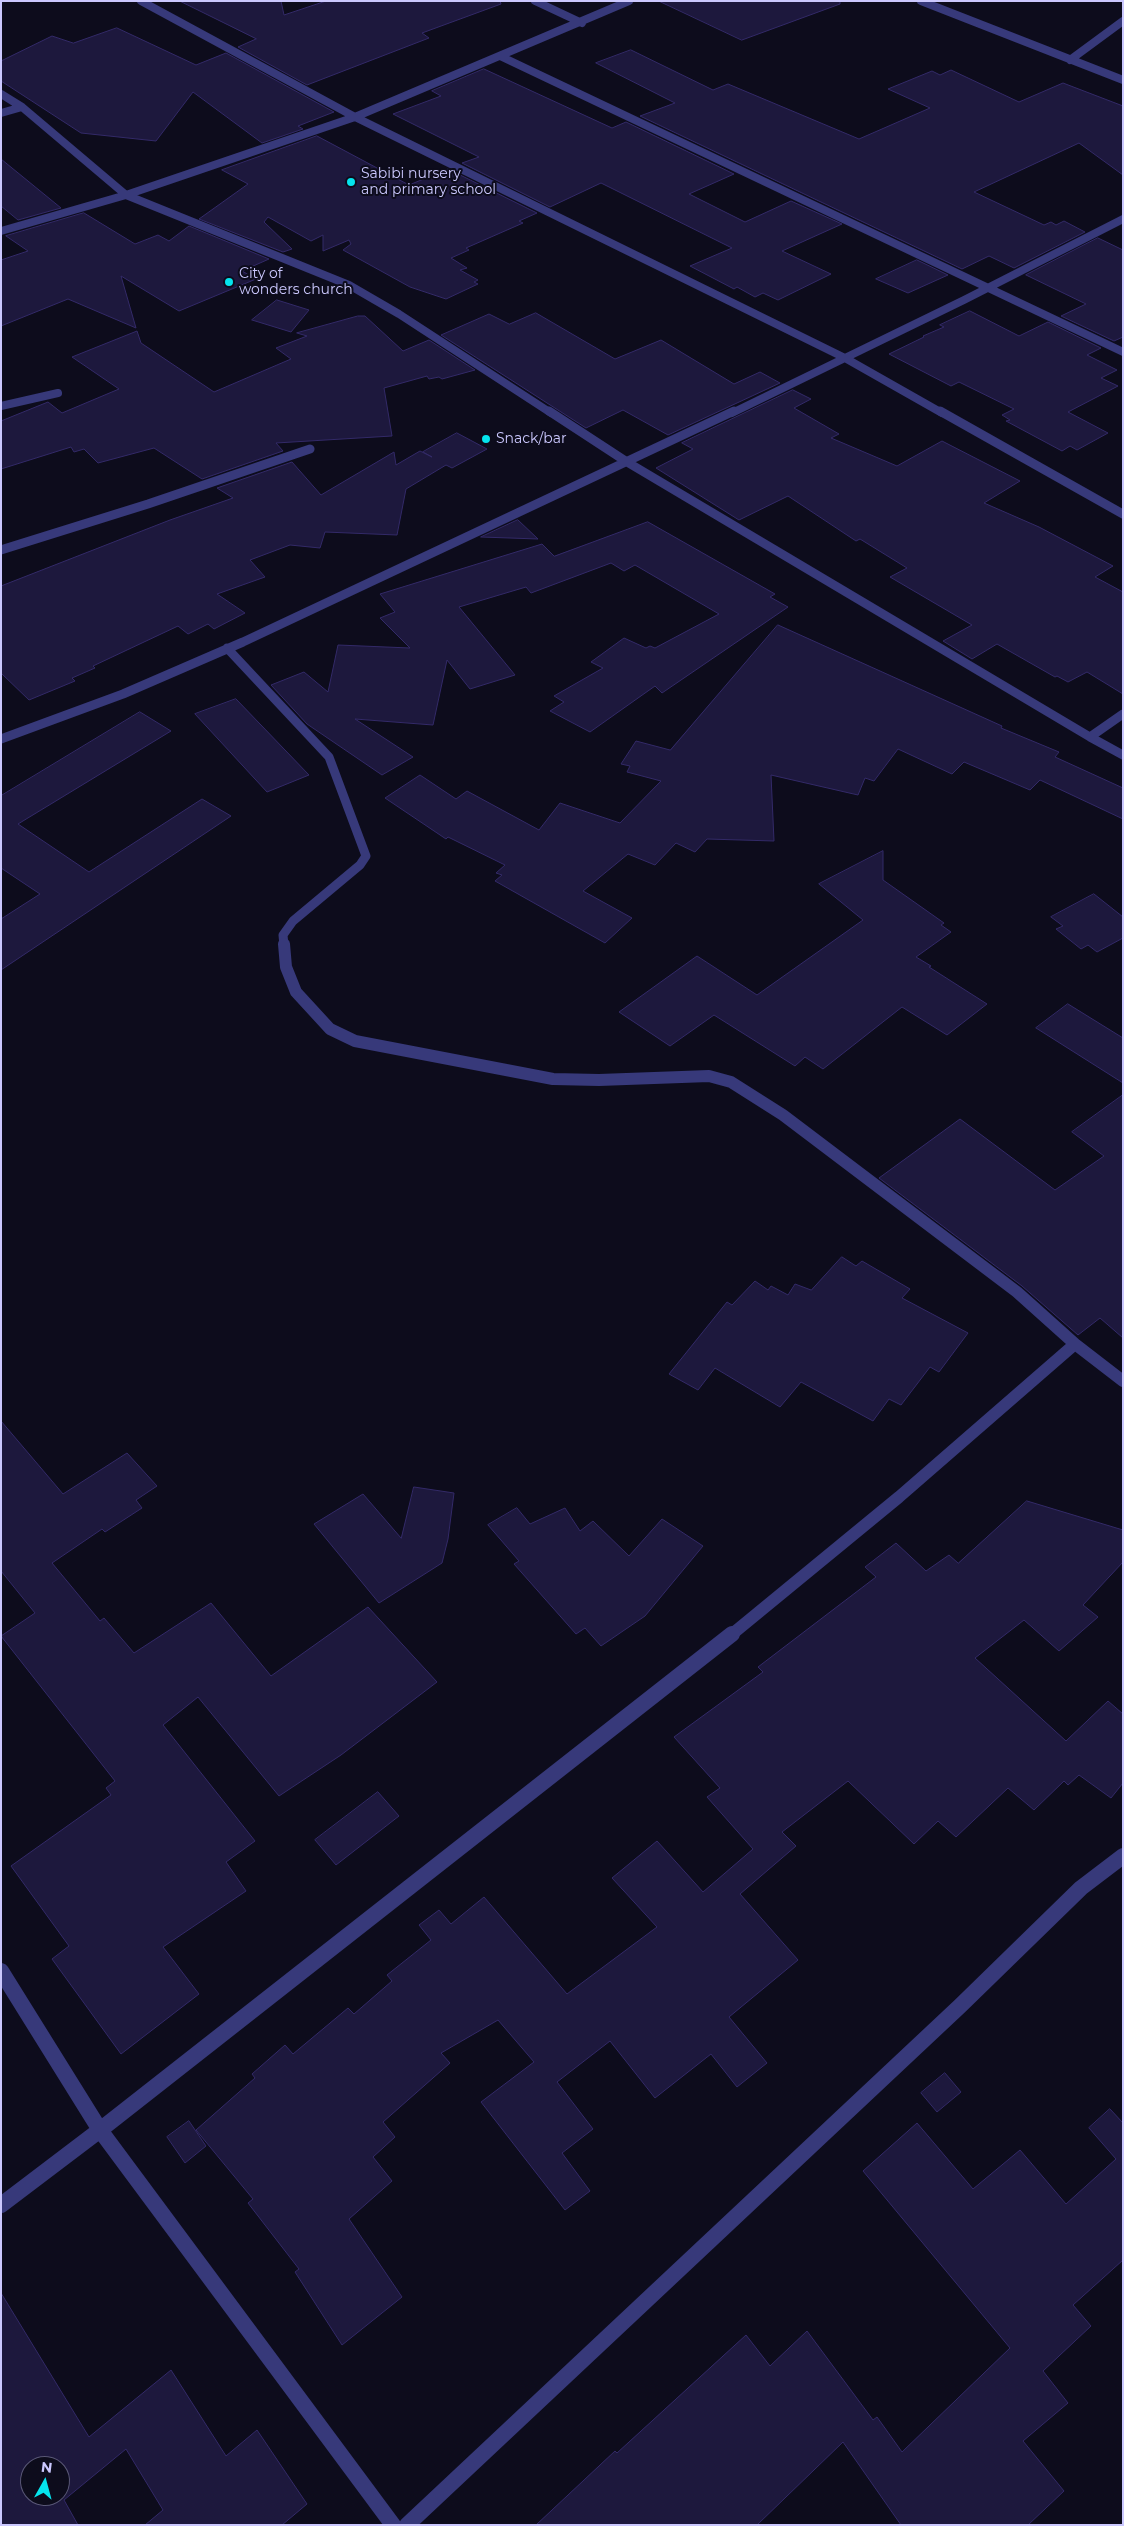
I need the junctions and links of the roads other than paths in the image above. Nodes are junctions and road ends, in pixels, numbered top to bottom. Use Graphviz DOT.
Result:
graph roads {
  1 [pos="142,1"];
  2 [pos="535,1"];
  3 [pos="629,1"];
  4 [pos="921,1"];
  5 [pos="1123,21"];
  6 [pos="582,23"];
  7 [pos="500,56"];
  8 [pos="1070,60"];
  9 [pos="1123,80"];
  10 [pos="1,94"];
  11 [pos="22,107"];
  12 [pos="1,113"];
  13 [pos="355,117"];
  14 [pos="126,195"];
  15 [pos="1123,219"];
  16 [pos="1,231"];
  17 [pos="989,289"];
  18 [pos="1123,352"];
  19 [pos="845,358"];
  20 [pos="58,393"];
  21 [pos="1,406"];
  22 [pos="310,449"];
  23 [pos="627,462"];
  24 [pos="1123,514"];
  25 [pos="1,550"];
  26 [pos="227,648"];
  27 [pos="1123,714"];
  28 [pos="1090,737"];
  29 [pos="1,739"];
  30 [pos="1123,755"];
  31 [pos="1075,1344"];
  32 [pos="1123,1381"];
  33 [pos="1123,1856"];
  34 [pos="1,1972"];
  35 [pos="100,2130"];
  36 [pos="1,2205"];
  37 [pos="394,2525"];
  38 [pos="407,2525"];
  1 -- 13 [label="street"];
  2 -- 6 [label="street"];
  3 -- 6 [label="street"];
  4 -- 8 [label="street"];
  5 -- 8 [label="street"];
  6 -- 7 [label="street"];
  7 -- 13 [label="street"];
  7 -- 17 [label="street"];
  8 -- 9 [label="street"];
  10 -- 11 [label="street"];
  11 -- 12 [label="street"];
  11 -- 14 [label="street"];
  13 -- 14 [label="street"];
  13 -- 19 [label="street"];
  14 -- 16 [label="street"];
  14 -- 23 [label="street"];
  15 -- 17 [label="street"];
  17 -- 18 [label="street"];
  17 -- 19 [label="street"];
  19 -- 23 [label="street"];
  19 -- 24 [label="street"];
  20 -- 21 [label="street"];
  22 -- 25 [label="street"];
  23 -- 26 [label="street"];
  23 -- 28 [label="street"];
  26 -- 29 [label="street"];
  26 -- 31 [label="street"];
  27 -- 28 [label="street"];
  28 -- 30 [label="street"];
  31 -- 32 [label="street"];
  31 -- 35 [label="street"];
  33 -- 38 [label="street"];
  34 -- 35 [label="street"];
  35 -- 36 [label="street"];
  35 -- 37 [label="street"];
}
